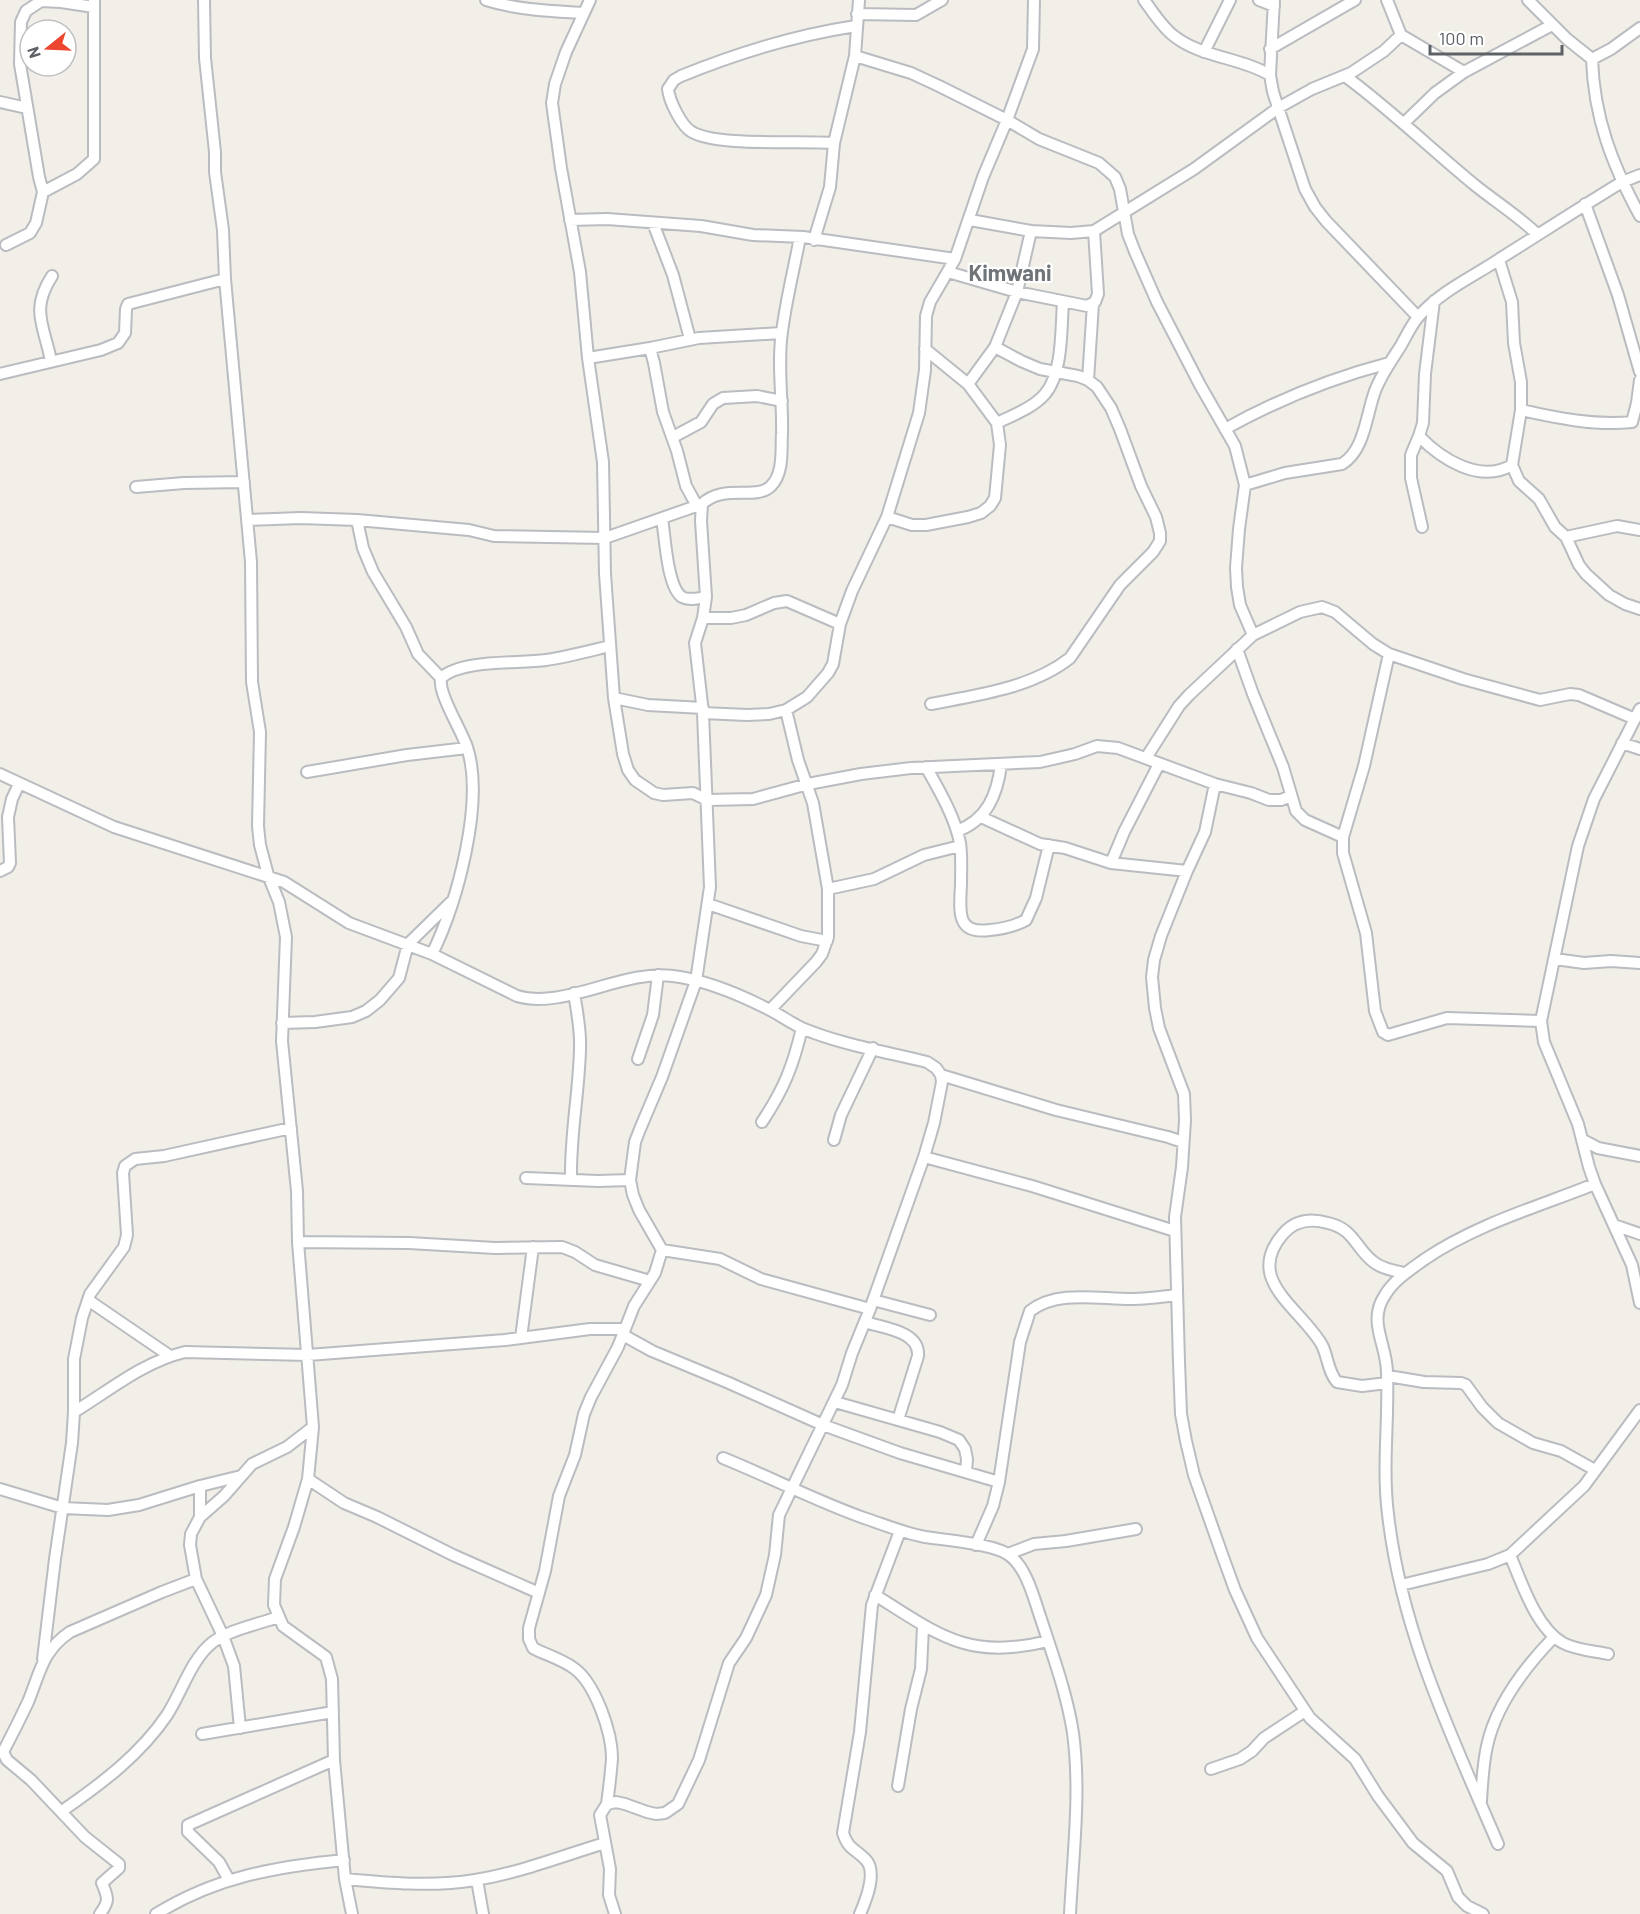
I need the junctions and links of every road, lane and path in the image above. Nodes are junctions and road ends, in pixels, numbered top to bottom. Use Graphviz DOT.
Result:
graph roads {
  1 [pos="204,0"];
  2 [pos="489,0"];
  3 [pos="590,0"];
  4 [pos="859,0"];
  5 [pos="942,0"];
  6 [pos="1034,0"];
  7 [pos="1144,0"];
  8 [pos="1230,0"];
  9 [pos="1259,0"];
  10 [pos="1355,0"];
  11 [pos="1387,0"];
  12 [pos="1528,0"];
  13 [pos="40,1"];
  14 [pos="1274,3"];
  15 [pos="94,4"];
  16 [pos="584,13"];
  17 [pos="857,20"];
  18 [pos="1552,25"];
  19 [pos="1640,28"];
  20 [pos="1401,35"];
  21 [pos="1270,49"];
  22 [pos="1204,52"];
  23 [pos="855,56"];
  24 [pos="1592,59"];
  25 [pos="1464,72"];
  26 [pos="1270,75"];
  27 [pos="1345,76"];
  28 [pos="0,102"];
  29 [pos="27,108"];
  30 [pos="1278,108"];
  31 [pos="1008,120"];
  32 [pos="1404,123"];
  33 [pos="834,143"];
  34 [pos="1640,175"];
  35 [pos="1622,182"];
  36 [pos="43,192"];
  37 [pos="1586,204"];
  38 [pos="1124,213"];
  39 [pos="1640,216"];
  40 [pos="570,220"];
  41 [pos="970,220"];
  42 [pos="653,222"];
  43 [pos="1031,231"];
  44 [pos="1094,231"];
  45 [pos="1538,234"];
  46 [pos="800,237"];
  47 [pos="814,240"];
  48 [pos="6,245"];
  49 [pos="955,260"];
  50 [pos="1499,260"];
  51 [pos="948,272"];
  52 [pos="52,276"];
  53 [pos="225,279"];
  54 [pos="1017,292"];
  55 [pos="1434,301"];
  56 [pos="1063,302"];
  57 [pos="1093,304"];
  58 [pos="1418,317"];
  59 [pos="781,333"];
  60 [pos="690,339"];
  61 [pos="995,346"];
  62 [pos="650,348"];
  63 [pos="925,349"];
  64 [pos="588,358"];
  65 [pos="51,361"];
  66 [pos="1389,363"];
  67 [pos="1057,371"];
  68 [pos="1640,372"];
  69 [pos="0,374"];
  70 [pos="1088,380"];
  71 [pos="1640,380"];
  72 [pos="968,384"];
  73 [pos="782,401"];
  74 [pos="1521,410"];
  75 [pos="997,423"];
  76 [pos="1636,423"];
  77 [pos="1225,429"];
  78 [pos="1419,436"];
  79 [pos="673,437"];
  80 [pos="1512,465"];
  81 [pos="244,482"];
  82 [pos="1245,485"];
  83 [pos="136,487"];
  84 [pos="700,505"];
  85 [pos="887,517"];
  86 [pos="662,518"];
  87 [pos="247,520"];
  88 [pos="357,520"];
  89 [pos="1422,527"];
  90 [pos="1640,530"];
  91 [pos="1566,537"];
  92 [pos="605,538"];
  93 [pos="706,597"];
  94 [pos="1640,609"];
  95 [pos="703,618"];
  96 [pos="840,624"];
  97 [pos="1253,635"];
  98 [pos="610,646"];
  99 [pos="1237,649"];
  100 [pos="1389,654"];
  101 [pos="441,678"];
  102 [pos="614,698"];
  103 [pos="931,704"];
  104 [pos="703,710"];
  105 [pos="786,710"];
  106 [pos="1638,714"];
  107 [pos="1622,743"];
  108 [pos="467,748"];
  109 [pos="1640,749"];
  110 [pos="1146,758"];
  111 [pos="1159,764"];
  112 [pos="1001,765"];
  113 [pos="926,767"];
  114 [pos="308,772"];
  115 [pos="0,774"];
  116 [pos="20,784"];
  117 [pos="808,784"];
  118 [pos="1215,784"];
  119 [pos="1291,796"];
  120 [pos="707,800"];
  121 [pos="981,817"];
  122 [pos="957,831"];
  123 [pos="1343,837"];
  124 [pos="1049,845"];
  125 [pos="960,846"];
  126 [pos="1111,863"];
  127 [pos="0,871"];
  128 [pos="1187,871"];
  129 [pos="268,875"];
  130 [pos="828,889"];
  131 [pos="454,899"];
  132 [pos="708,904"];
  133 [pos="827,941"];
  134 [pos="408,944"];
  135 [pos="432,954"];
  136 [pos="1555,959"];
  137 [pos="1639,962"];
  138 [pos="658,975"];
  139 [pos="696,981"];
  140 [pos="574,993"];
  141 [pos="770,1010"];
  142 [pos="1541,1021"];
  143 [pos="282,1023"];
  144 [pos="802,1028"];
  145 [pos="873,1048"];
  146 [pos="638,1059"];
  147 [pos="941,1075"];
  148 [pos="762,1122"];
  149 [pos="291,1128"];
  150 [pos="834,1140"];
  151 [pos="1583,1140"];
  152 [pos="1183,1142"];
  153 [pos="1640,1156"];
  154 [pos="924,1157"];
  155 [pos="526,1178"];
  156 [pos="571,1180"];
  157 [pos="630,1180"];
  158 [pos="1595,1184"];
  159 [pos="1614,1225"];
  160 [pos="1175,1231"];
  161 [pos="1640,1234"];
  162 [pos="298,1242"];
  163 [pos="533,1246"];
  164 [pos="662,1250"];
  165 [pos="1405,1273"];
  166 [pos="650,1281"];
  167 [pos="1639,1289"];
  168 [pos="1176,1295"];
  169 [pos="88,1300"];
  170 [pos="1640,1303"];
  171 [pos="872,1305"];
  172 [pos="930,1315"];
  173 [pos="865,1322"];
  174 [pos="624,1332"];
  175 [pos="521,1338"];
  176 [pos="308,1355"];
  177 [pos="170,1356"];
  178 [pos="1387,1380"];
  179 [pos="835,1402"];
  180 [pos="1640,1410"];
  181 [pos="74,1412"];
  182 [pos="898,1419"];
  183 [pos="823,1425"];
  184 [pos="313,1427"];
  185 [pos="723,1458"];
  186 [pos="1595,1470"];
  187 [pos="966,1472"];
  188 [pos="242,1476"];
  189 [pos="309,1479"];
  190 [pos="999,1482"];
  191 [pos="200,1486"];
  192 [pos="791,1487"];
  193 [pos="0,1489"];
  194 [pos="63,1508"];
  195 [pos="200,1517"];
  196 [pos="1136,1529"];
  197 [pos="900,1531"];
  198 [pos="975,1545"];
  199 [pos="1008,1554"];
  200 [pos="1510,1555"];
  201 [pos="196,1579"];
  202 [pos="1401,1585"];
  203 [pos="538,1593"];
  204 [pos="875,1595"];
  205 [pos="278,1617"];
  206 [pos="923,1627"];
  207 [pos="223,1636"];
  208 [pos="1554,1637"];
  209 [pos="1048,1641"];
  210 [pos="1608,1654"];
  211 [pos="44,1659"];
  212 [pos="1305,1711"];
  213 [pos="333,1712"];
  214 [pos="240,1728"];
  215 [pos="202,1734"];
  216 [pos="334,1760"];
  217 [pos="1211,1770"];
  218 [pos="898,1786"];
  219 [pos="1480,1803"];
  220 [pos="607,1804"];
  221 [pos="62,1811"];
  222 [pos="605,1843"];
  223 [pos="1498,1844"];
  224 [pos="344,1860"];
  225 [pos="345,1879"];
  226 [pos="230,1880"];
  227 [pos="477,1880"];
  228 [pos="100,1914"];
  229 [pos="156,1914"];
  230 [pos="352,1914"];
  231 [pos="483,1914"];
  232 [pos="615,1914"];
  233 [pos="860,1914"];
  234 [pos="1070,1914"];
  235 [pos="1483,1914"];
  1 -- 53 [label="street"];
  2 -- 16 [label="street"];
  3 -- 16 [label="street"];
  4 -- 17 [label="street"];
  5 -- 17 [label="street"];
  6 -- 31 [label="street"];
  7 -- 22 [label="street"];
  8 -- 22 [label="street"];
  9 -- 14 [label="street"];
  10 -- 21 [label="street"];
  11 -- 20 [label="street"];
  12 -- 18 [label="street"];
  13 -- 15 [label="street"];
  13 -- 29 [label="street"];
  14 -- 21 [label="street"];
  15 -- 36 [label="street"];
  16 -- 40 [label="street"];
  17 -- 23 [label="street"];
  17 -- 33 [label="street"];
  18 -- 24 [label="street"];
  18 -- 25 [label="street"];
  19 -- 24 [label="street"];
  20 -- 25 [label="street"];
  20 -- 27 [label="street"];
  21 -- 26 [label="street"];
  22 -- 26 [label="street"];
  23 -- 31 [label="street"];
  23 -- 33 [label="street"];
  24 -- 35 [label="street"];
  25 -- 32 [label="street"];
  26 -- 30 [label="street"];
  27 -- 30 [label="street"];
  27 -- 32 [label="street"];
  28 -- 29 [label="street"];
  29 -- 36 [label="street"];
  30 -- 38 [label="street"];
  30 -- 58 [label="street"];
  31 -- 38 [label="street"];
  31 -- 41 [label="street"];
  32 -- 45 [label="street"];
  33 -- 47 [label="street"];
  34 -- 35 [label="street"];
  35 -- 37 [label="street"];
  35 -- 39 [label="street"];
  36 -- 48 [label="street"];
  37 -- 45 [label="street"];
  37 -- 68 [label="street"];
  38 -- 44 [label="street"];
  38 -- 77 [label="street"];
  40 -- 42 [label="street"];
  40 -- 64 [label="street"];
  41 -- 43 [label="street"];
  41 -- 49 [label="street"];
  42 -- 46 [label="street"];
  42 -- 60 [label="street"];
  43 -- 44 [label="street"];
  43 -- 54 [label="street"];
  44 -- 57 [label="street"];
  45 -- 50 [label="street"];
  46 -- 47 [label="street"];
  46 -- 59 [label="street"];
  47 -- 49 [label="street"];
  49 -- 51 [label="street"];
  50 -- 55 [label="street"];
  50 -- 74 [label="street"];
  51 -- 54 [label="street"];
  51 -- 63 [label="street"];
  52 -- 65 [label="street"];
  53 -- 65 [label="street"];
  53 -- 81 [label="street"];
  54 -- 56 [label="street"];
  54 -- 61 [label="street"];
  55 -- 58 [label="street"];
  55 -- 78 [label="street"];
  56 -- 57 [label="street"];
  56 -- 67 [label="street"];
  57 -- 70 [label="street"];
  58 -- 66 [label="street"];
  59 -- 60 [label="street"];
  59 -- 73 [label="street"];
  60 -- 62 [label="street"];
  61 -- 67 [label="street"];
  61 -- 72 [label="street"];
  62 -- 64 [label="street"];
  62 -- 79 [label="street"];
  63 -- 72 [label="street"];
  63 -- 85 [label="street"];
  64 -- 92 [label="street"];
  65 -- 69 [label="street"];
  66 -- 77 [label="street"];
  66 -- 82 [label="street"];
  67 -- 70 [label="street"];
  67 -- 75 [label="street"];
  70 -- 103 [label="street"];
  71 -- 76 [label="street"];
  72 -- 75 [label="street"];
  73 -- 79 [label="street"];
  73 -- 84 [label="street"];
  74 -- 76 [label="street"];
  74 -- 80 [label="street"];
  75 -- 85 [label="street"];
  77 -- 82 [label="street"];
  78 -- 80 [label="street"];
  78 -- 89 [label="street"];
  79 -- 84 [label="street"];
  80 -- 91 [label="street"];
  81 -- 83 [label="street"];
  81 -- 87 [label="street"];
  82 -- 97 [label="street"];
  84 -- 86 [label="street"];
  84 -- 93 [label="street"];
  85 -- 96 [label="street"];
  86 -- 92 [label="street"];
  86 -- 93 [label="street"];
  87 -- 88 [label="street"];
  87 -- 129 [label="street"];
  88 -- 92 [label="street"];
  88 -- 101 [label="street"];
  90 -- 91 [label="street"];
  91 -- 94 [label="street"];
  92 -- 98 [label="street"];
  93 -- 95 [label="street"];
  95 -- 96 [label="street"];
  95 -- 104 [label="street"];
  96 -- 105 [label="street"];
  97 -- 99 [label="street"];
  97 -- 100 [label="street"];
  98 -- 101 [label="street"];
  98 -- 102 [label="street"];
  99 -- 110 [label="street"];
  99 -- 119 [label="street"];
  100 -- 106 [label="street"];
  100 -- 123 [label="street"];
  101 -- 108 [label="street"];
  102 -- 104 [label="street"];
  102 -- 120 [label="street"];
  104 -- 105 [label="street"];
  104 -- 120 [label="street"];
  105 -- 117 [label="street"];
  106 -- 107 [label="street"];
  107 -- 109 [label="street"];
  107 -- 136 [label="street"];
  108 -- 114 [label="street"];
  108 -- 131 [label="street"];
  110 -- 111 [label="street"];
  110 -- 112 [label="street"];
  111 -- 118 [label="street"];
  111 -- 126 [label="street"];
  112 -- 113 [label="street"];
  112 -- 121 [label="street"];
  113 -- 117 [label="street"];
  113 -- 122 [label="street"];
  115 -- 116 [label="street"];
  116 -- 127 [label="street"];
  116 -- 129 [label="street"];
  117 -- 120 [label="street"];
  117 -- 130 [label="street"];
  118 -- 119 [label="street"];
  118 -- 128 [label="street"];
  119 -- 123 [label="street"];
  120 -- 132 [label="street"];
  121 -- 122 [label="street"];
  121 -- 124 [label="street"];
  122 -- 125 [label="street"];
  123 -- 142 [label="street"];
  124 -- 125 [label="street"];
  124 -- 126 [label="street"];
  125 -- 130 [label="street"];
  126 -- 128 [label="street"];
  128 -- 152 [label="street"];
  129 -- 134 [label="street"];
  129 -- 143 [label="street"];
  130 -- 133 [label="street"];
  131 -- 134 [label="street"];
  131 -- 135 [label="street"];
  132 -- 133 [label="street"];
  132 -- 139 [label="street"];
  133 -- 141 [label="street"];
  134 -- 135 [label="street"];
  134 -- 143 [label="street"];
  135 -- 140 [label="street"];
  136 -- 137 [label="street"];
  136 -- 142 [label="street"];
  138 -- 139 [label="street"];
  138 -- 140 [label="street"];
  138 -- 146 [label="street"];
  139 -- 141 [label="street"];
  139 -- 157 [label="street"];
  140 -- 156 [label="street"];
  141 -- 144 [label="street"];
  142 -- 151 [label="street"];
  143 -- 149 [label="street"];
  144 -- 145 [label="street"];
  144 -- 148 [label="street"];
  145 -- 147 [label="street"];
  145 -- 150 [label="street"];
  147 -- 152 [label="street"];
  147 -- 154 [label="street"];
  149 -- 162 [label="street"];
  149 -- 169 [label="street"];
  151 -- 153 [label="street"];
  151 -- 158 [label="street"];
  152 -- 160 [label="street"];
  154 -- 160 [label="street"];
  154 -- 171 [label="street"];
  155 -- 156 [label="street"];
  156 -- 157 [label="street"];
  157 -- 164 [label="street"];
  158 -- 159 [label="street"];
  158 -- 165 [label="street"];
  159 -- 161 [label="street"];
  159 -- 167 [label="street"];
  160 -- 168 [label="street"];
  162 -- 163 [label="street"];
  162 -- 176 [label="street"];
  163 -- 166 [label="street"];
  163 -- 175 [label="street"];
  164 -- 166 [label="street"];
  164 -- 171 [label="street"];
  165 -- 178 [label="street"];
  165 -- 178 [label="street"];
  166 -- 174 [label="street"];
  167 -- 170 [label="street"];
  168 -- 190 [label="street"];
  168 -- 212 [label="street"];
  169 -- 177 [label="street"];
  169 -- 181 [label="street"];
  171 -- 172 [label="street"];
  171 -- 173 [label="street"];
  173 -- 179 [label="street"];
  173 -- 182 [label="street"];
  174 -- 175 [label="street"];
  174 -- 183 [label="street"];
  174 -- 203 [label="street"];
  175 -- 176 [label="street"];
  176 -- 177 [label="street"];
  176 -- 184 [label="street"];
  177 -- 181 [label="street"];
  178 -- 186 [label="street"];
  178 -- 202 [label="street"];
  179 -- 182 [label="street"];
  179 -- 183 [label="street"];
  180 -- 186 [label="street"];
  181 -- 194 [label="street"];
  182 -- 187 [label="street"];
  183 -- 187 [label="street"];
  183 -- 192 [label="street"];
  184 -- 188 [label="street"];
  184 -- 189 [label="street"];
  185 -- 192 [label="street"];
  186 -- 200 [label="street"];
  187 -- 190 [label="street"];
  188 -- 191 [label="street"];
  188 -- 195 [label="street"];
  189 -- 203 [label="street"];
  189 -- 205 [label="street"];
  190 -- 198 [label="street"];
  191 -- 194 [label="street"];
  191 -- 195 [label="street"];
  192 -- 197 [label="street"];
  192 -- 220 [label="street"];
  193 -- 194 [label="street"];
  194 -- 211 [label="street"];
  195 -- 201 [label="street"];
  196 -- 199 [label="street"];
  197 -- 198 [label="street"];
  197 -- 204 [label="street"];
  198 -- 199 [label="street"];
  199 -- 209 [label="street"];
  200 -- 202 [label="street"];
  200 -- 208 [label="street"];
  201 -- 207 [label="street"];
  201 -- 211 [label="street"];
  202 -- 219 [label="street"];
  203 -- 220 [label="street"];
  204 -- 206 [label="street"];
  204 -- 233 [label="street"];
  205 -- 207 [label="street"];
  205 -- 213 [label="street"];
  206 -- 209 [label="street"];
  206 -- 218 [label="street"];
  207 -- 214 [label="street"];
  207 -- 221 [label="street"];
  208 -- 210 [label="street"];
  208 -- 219 [label="street"];
  209 -- 234 [label="street"];
  211 -- 221 [label="street"];
  212 -- 217 [label="street"];
  212 -- 235 [label="street"];
  213 -- 214 [label="street"];
  213 -- 216 [label="street"];
  214 -- 215 [label="street"];
  216 -- 224 [label="street"];
  216 -- 226 [label="street"];
  219 -- 223 [label="street"];
  220 -- 222 [label="street"];
  221 -- 228 [label="street"];
  222 -- 227 [label="street"];
  222 -- 232 [label="street"];
  224 -- 225 [label="street"];
  224 -- 226 [label="street"];
  225 -- 227 [label="street"];
  225 -- 230 [label="street"];
  226 -- 229 [label="street"];
  227 -- 231 [label="street"];
}
